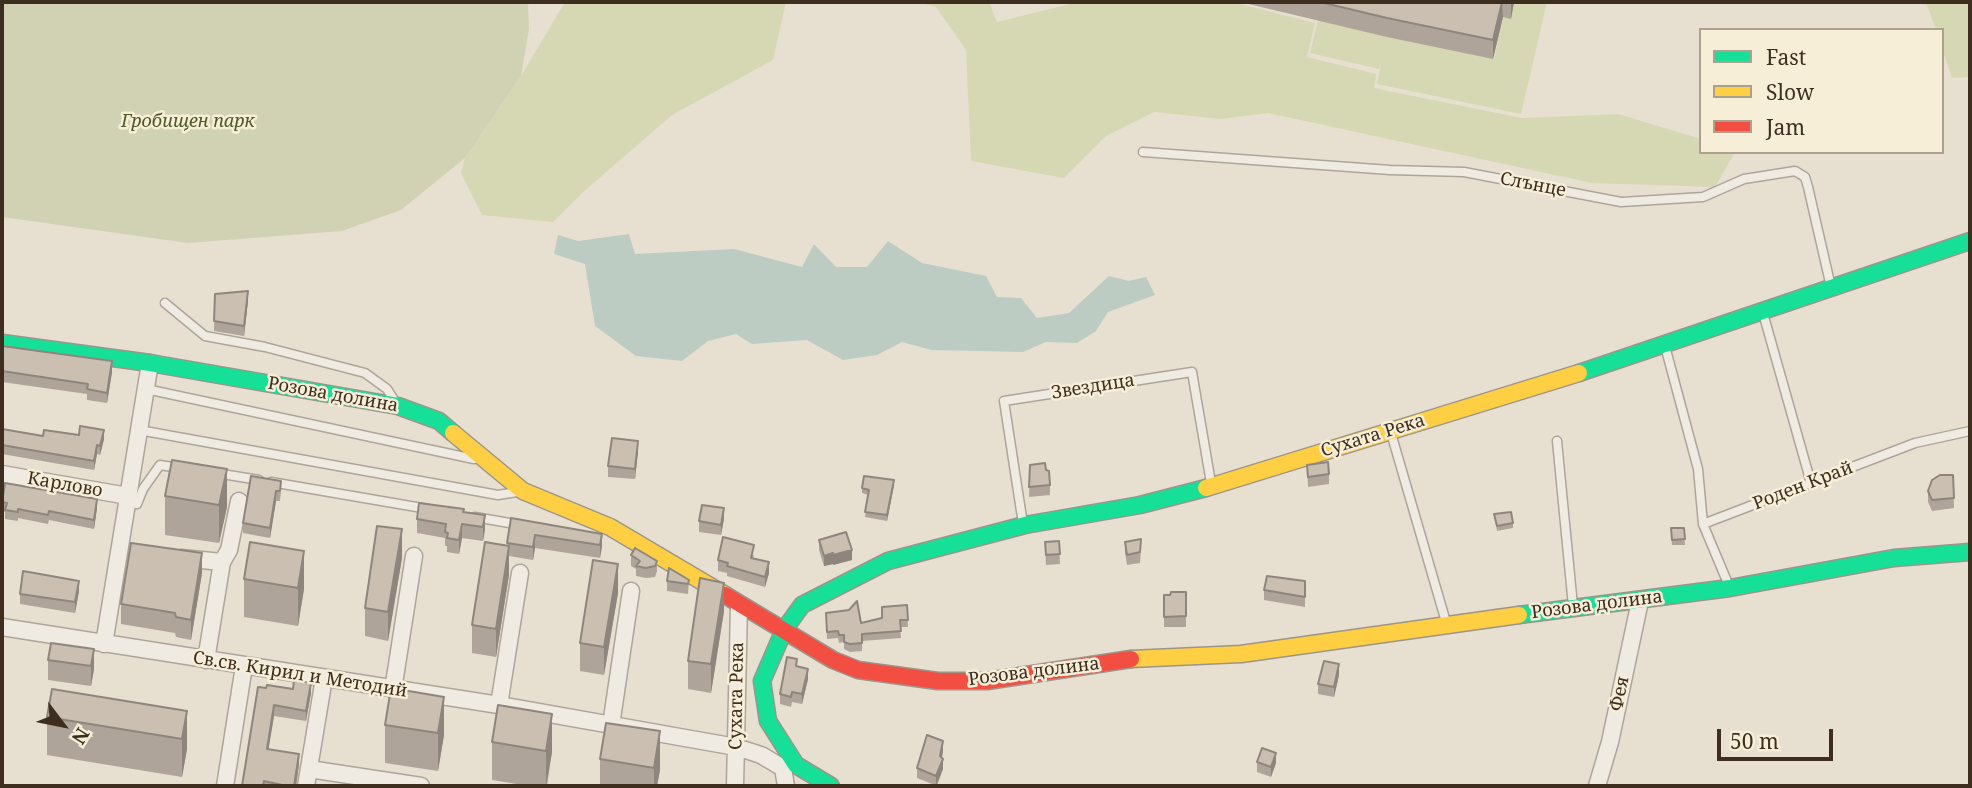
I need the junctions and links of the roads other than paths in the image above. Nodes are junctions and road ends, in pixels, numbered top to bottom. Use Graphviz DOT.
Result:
graph roads {
  1 [pos="1143,152"];
  2 [pos="1970,241"];
  3 [pos="1831,287"];
  4 [pos="164,303"];
  5 [pos="1763,310"];
  6 [pos="2,343"];
  7 [pos="1664,344"];
  8 [pos="150,363"];
  9 [pos="146,389"];
  10 [pos="398,405"];
  11 [pos="139,430"];
  12 [pos="1390,430"];
  13 [pos="1970,431"];
  14 [pos="1557,441"];
  15 [pos="487,461"];
  16 [pos="185,468"];
  17 [pos="209,472"];
  18 [pos="2,474"];
  19 [pos="1811,483"];
  20 [pos="1212,486"];
  21 [pos="523,491"];
  22 [pos="128,499"];
  23 [pos="239,501"];
  24 [pos="432,509"];
  25 [pos="472,516"];
  26 [pos="1703,524"];
  27 [pos="525,525"];
  28 [pos="1023,525"];
  29 [pos="610,527"];
  30 [pos="589,532"];
  31 [pos="1970,552"];
  32 [pos="414,556"];
  33 [pos="171,557"];
  34 [pos="222,562"];
  35 [pos="520,573"];
  36 [pos="1730,588"];
  37 [pos="631,592"];
  38 [pos="1640,601"];
  39 [pos="739,605"];
  40 [pos="1573,609"];
  41 [pos="1447,624"];
  42 [pos="2,627"];
  43 [pos="783,630"];
  44 [pos="104,644"];
  45 [pos="206,660"];
  46 [pos="244,666"];
  47 [pos="324,678"];
  48 [pos="393,690"];
  49 [pos="499,705"];
  50 [pos="611,725"];
  51 [pos="736,747"];
  52 [pos="789,766"];
  53 [pos="309,769"];
  54 [pos="225,786"];
  55 [pos="306,786"];
  56 [pos="421,786"];
  57 [pos="735,786"];
  58 [pos="786,786"];
  59 [pos="831,786"];
  60 [pos="1597,786"];
  1 -- 3 [label="lane, Слънце"];
  2 -- 3 [label="street, Сухата Река"];
  3 -- 5 [label="street, Сухата Река"];
  4 -- 10 [label="lane"];
  5 -- 7 [label="street, Сухата Река"];
  5 -- 19 [label="lane"];
  6 -- 8 [label="street, Розова долина"];
  7 -- 12 [label="street, Сухата Река"];
  7 -- 26 [label="lane"];
  8 -- 9 [label="street"];
  8 -- 10 [label="street, Розова долина"];
  9 -- 11 [label="street"];
  9 -- 15 [label="lane"];
  10 -- 15 [label="street, Розова долина"];
  11 -- 21 [label="lane"];
  11 -- 22 [label="street"];
  12 -- 20 [label="street, Сухата Река"];
  12 -- 41 [label="lane"];
  13 -- 19 [label="lane, Роден Край"];
  14 -- 40 [label="lane"];
  15 -- 21 [label="street, Розова долина"];
  16 -- 22 [label="lane"];
  17 -- 24 [label="lane"];
  18 -- 22 [label="street, Карлово"];
  19 -- 26 [label="lane, Роден Край"];
  20 -- 28 [label="street, Сухата Река"];
  20 -- 28 [label="lane, Звездица"];
  21 -- 29 [label="street, Розова долина"];
  22 -- 44 [label="street"];
  23 -- 34 [label="street"];
  25 -- 27 [label="lane"];
  26 -- 36 [label="lane"];
  28 -- 43 [label="street, Сухата Река"];
  29 -- 30 [label="lane"];
  29 -- 39 [label="street, Розова долина"];
  31 -- 36 [label="street, Розова долина"];
  32 -- 48 [label="street"];
  33 -- 34 [label="street"];
  34 -- 45 [label="street"];
  35 -- 49 [label="street"];
  36 -- 38 [label="street, Розова долина"];
  37 -- 50 [label="street"];
  38 -- 40 [label="street, Розова долина"];
  38 -- 60 [label="street, Фея"];
  39 -- 43 [label="street, Розова долина"];
  39 -- 51 [label="street, Сухата Река"];
  40 -- 41 [label="street, Розова долина"];
  41 -- 43 [label="street, Розова долина"];
  42 -- 44 [label="street, Св.св. Кирил и Методий"];
  43 -- 52 [label="street, Сухата Река"];
  44 -- 45 [label="street, Св.св. Кирил и Методий"];
  45 -- 46 [label="street, Св.св. Кирил и Методий"];
  46 -- 47 [label="street, Св.св. Кирил и Методий"];
  46 -- 54 [label="street"];
  47 -- 48 [label="street, Св.св. Кирил и Методий"];
  47 -- 53 [label="street"];
  48 -- 49 [label="street, Св.св. Кирил и Методий"];
  49 -- 50 [label="street, Св.св. Кирил и Методий"];
  50 -- 51 [label="street, Св.св. Кирил и Методий"];
  51 -- 52 [label="street, Св.св. Кирил и Методий"];
  51 -- 57 [label="street, Сухата Река"];
  52 -- 58 [label="street"];
  52 -- 59 [label="street"];
  53 -- 55 [label="street"];
  53 -- 56 [label="street"];
}
